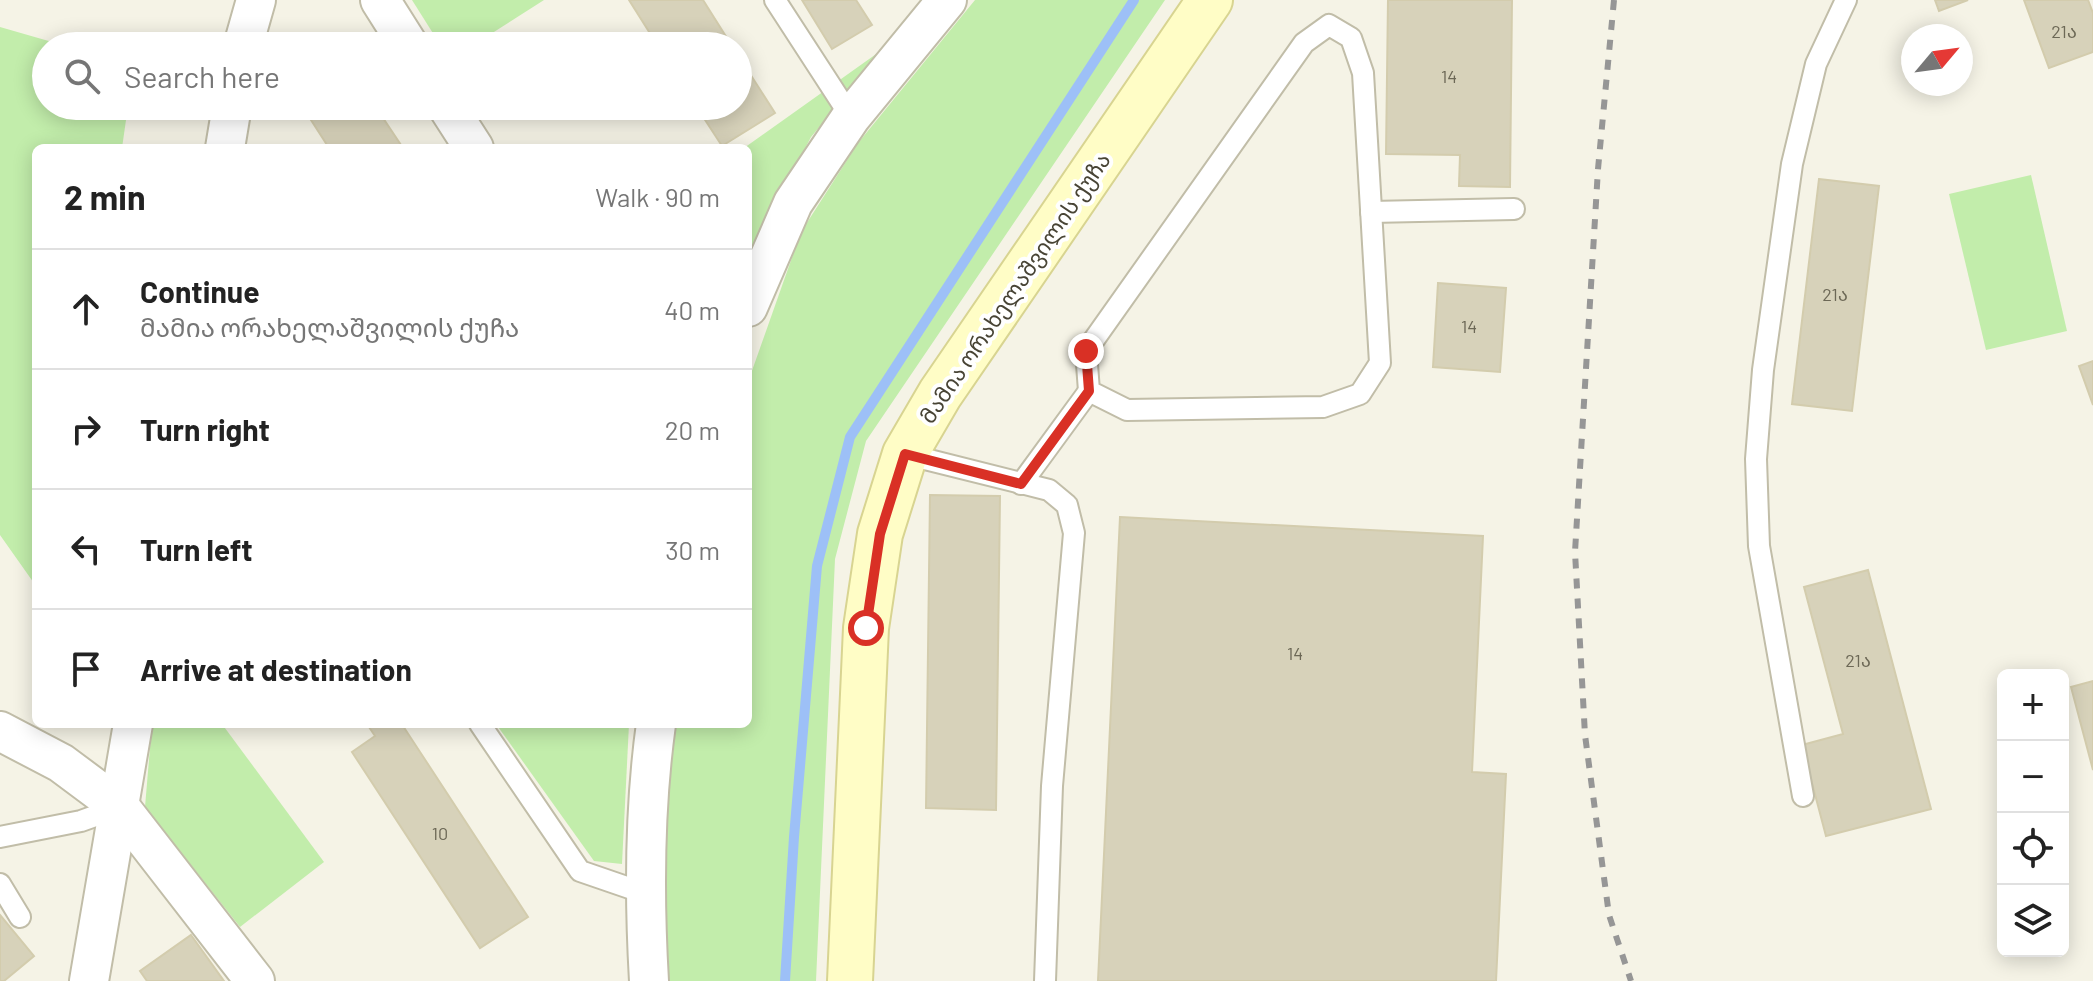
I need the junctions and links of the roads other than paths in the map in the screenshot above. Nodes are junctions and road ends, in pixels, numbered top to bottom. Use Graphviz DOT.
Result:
graph roads {
  1 [pos="256,0"];
  2 [pos="380,0"];
  3 [pos="775,0"];
  4 [pos="947,0"];
  5 [pos="1210,0"];
  6 [pos="1846,0"];
  7 [pos="247,32"];
  8 [pos="400,32"];
  9 [pos="851,117"];
  10 [pos="230,120"];
  11 [pos="456,120"];
  12 [pos="226,144"];
  13 [pos="471,144"];
  14 [pos="1514,209"];
  15 [pos="1371,212"];
  16 [pos="752,298"];
  17 [pos="1089,391"];
  18 [pos="905,454"];
  19 [pos="1021,484"];
  20 [pos="132,728"];
  21 [pos="483,728"];
  22 [pos="655,728"];
  23 [pos="0,731"];
  24 [pos="1803,796"];
  25 [pos="120,807"];
  26 [pos="0,837"];
  27 [pos="0,884"];
  28 [pos="644,893"];
  29 [pos="20,917"];
  30 [pos="89,981"];
  31 [pos="255,981"];
  32 [pos="649,981"];
  33 [pos="850,981"];
  34 [pos="1045,981"];
  1 -- 7 [label="street"];
  2 -- 8 [label="street"];
  3 -- 9 [label="lane"];
  4 -- 9 [label="street"];
  5 -- 18 [label="street, მამია ორახელაშვილის ქუჩა"];
  6 -- 24 [label="lane"];
  9 -- 16 [label="street"];
  10 -- 12 [label="street"];
  11 -- 13 [label="street"];
  14 -- 15 [label="lane"];
  15 -- 17 [label="lane"];
  15 -- 17 [label="lane"];
  17 -- 19 [label="lane"];
  18 -- 19 [label="lane"];
  18 -- 33 [label="street, მამია ორახელაშვილის ქუჩა"];
  19 -- 34 [label="lane"];
  20 -- 25 [label="street"];
  21 -- 28 [label="lane"];
  22 -- 28 [label="street"];
  23 -- 25 [label="street"];
  25 -- 26 [label="lane"];
  25 -- 30 [label="street"];
  25 -- 31 [label="street"];
  27 -- 29 [label="lane"];
  28 -- 32 [label="street"];
}
